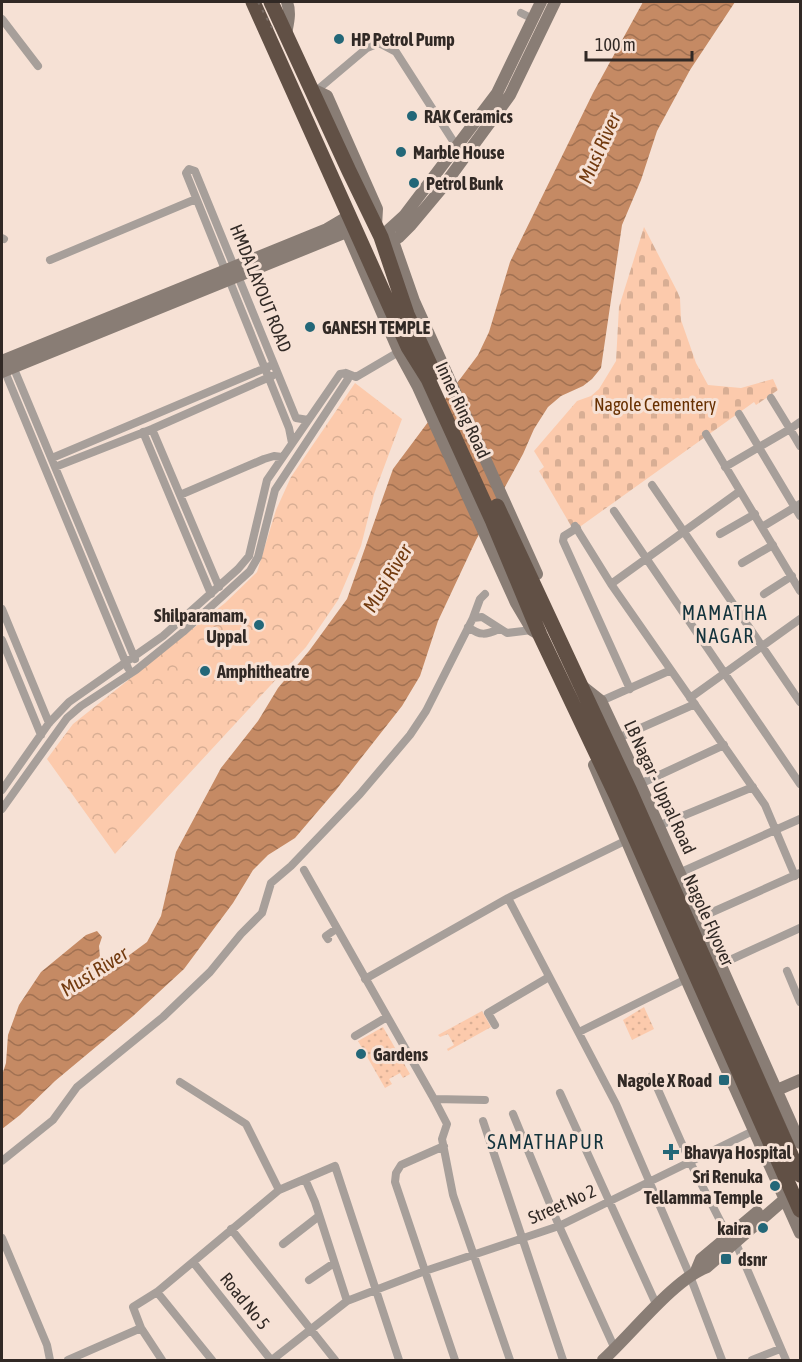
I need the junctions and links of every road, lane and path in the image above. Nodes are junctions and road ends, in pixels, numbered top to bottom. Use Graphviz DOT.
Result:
graph roads {
  1 [pos="253,2"];
  2 [pos="271,2"];
  3 [pos="287,2"];
  4 [pos="541,2"];
  5 [pos="555,2"];
  6 [pos="2,19"];
  7 [pos="286,34"];
  8 [pos="38,66"];
  9 [pos="313,89"];
  10 [pos="457,147"];
  11 [pos="205,194"];
  12 [pos="196,199"];
  13 [pos="348,224"];
  14 [pos="384,237"];
  15 [pos="50,260"];
  16 [pos="232,273"];
  17 [pos="403,349"];
  18 [pos="274,364"];
  19 [pos="6,365"];
  20 [pos="265,368"];
  21 [pos="438,368"];
  22 [pos="346,373"];
  23 [pos="278,374"];
  24 [pos="268,378"];
  25 [pos="771,398"];
  26 [pos="739,414"];
  27 [pos="155,415"];
  28 [pos="308,420"];
  29 [pos="441,422"];
  30 [pos="801,422"];
  31 [pos="152,429"];
  32 [pos="790,429"];
  33 [pos="706,434"];
  34 [pos="292,443"];
  35 [pos="759,446"];
  36 [pos="801,446"];
  37 [pos="282,457"];
  38 [pos="52,458"];
  39 [pos="55,467"];
  40 [pos="725,467"];
  41 [pos="652,486"];
  42 [pos="274,490"];
  43 [pos="740,491"];
  44 [pos="263,494"];
  45 [pos="180,495"];
  46 [pos="798,505"];
  47 [pos="614,512"];
  48 [pos="755,514"];
  49 [pos="801,516"];
  50 [pos="497,518"];
  51 [pos="762,527"];
  52 [pos="684,531"];
  53 [pos="720,534"];
  54 [pos="773,545"];
  55 [pos="646,558"];
  56 [pos="208,561"];
  57 [pos="198,563"];
  58 [pos="742,563"];
  59 [pos="792,576"];
  60 [pos="611,584"];
  61 [pos="219,586"];
  62 [pos="801,591"];
  63 [pos="211,594"];
  64 [pos="485,594"];
  65 [pos="764,594"];
  66 [pos="2,609"];
  67 [pos="473,618"];
  68 [pos="801,619"];
  69 [pos="468,627"];
  70 [pos="499,629"];
  71 [pos="536,632"];
  72 [pos="2,640"];
  73 [pos="762,646"];
  74 [pos="134,656"];
  75 [pos="126,663"];
  76 [pos="571,665"];
  77 [pos="139,668"];
  78 [pos="671,670"];
  79 [pos="725,672"];
  80 [pos="130,674"];
  81 [pos="579,683"];
  82 [pos="630,689"];
  83 [pos="601,701"];
  84 [pos="693,701"];
  85 [pos="801,702"];
  86 [pos="49,723"];
  87 [pos="41,735"];
  88 [pos="618,738"];
  89 [pos="590,739"];
  90 [pos="724,745"];
  91 [pos="640,784"];
  92 [pos="801,784"];
  93 [pos="753,787"];
  94 [pos="2,790"];
  95 [pos="2,809"];
  96 [pos="801,819"];
  97 [pos="658,826"];
  98 [pos="776,829"];
  99 [pos="627,840"];
  100 [pos="304,870"];
  101 [pos="679,873"];
  102 [pos="798,875"];
  103 [pos="508,898"];
  104 [pos="699,918"];
  105 [pos="801,928"];
  106 [pos="336,929"];
  107 [pos="687,937"];
  108 [pos="328,939"];
  109 [pos="719,965"];
  110 [pos="787,971"];
  111 [pos="549,977"];
  112 [pos="365,979"];
  113 [pos="686,979"];
  114 [pos="801,1002"];
  115 [pos="740,1008"];
  116 [pos="387,1017"];
  117 [pos="707,1024"];
  118 [pos="495,1025"];
  119 [pos="579,1032"];
  120 [pos="355,1036"];
  121 [pos="652,1076"];
  122 [pos="801,1080"];
  123 [pos="180,1082"];
  124 [pos="777,1090"];
  125 [pos="560,1093"];
  126 [pos="434,1099"];
  127 [pos="485,1100"];
  128 [pos="513,1114"];
  129 [pos="483,1121"];
  130 [pos="755,1130"];
  131 [pos="801,1143"];
  132 [pos="444,1146"];
  133 [pos="2,1161"];
  134 [pos="690,1162"];
  135 [pos="801,1175"];
  136 [pos="305,1179"];
  137 [pos="650,1181"];
  138 [pos="279,1190"];
  139 [pos="784,1198"];
  140 [pos="609,1201"];
  141 [pos="801,1210"];
  142 [pos="319,1216"];
  143 [pos="559,1226"];
  144 [pos="231,1229"];
  145 [pos="801,1233"];
  146 [pos="2,1238"];
  147 [pos="522,1239"];
  148 [pos="732,1239"];
  149 [pos="283,1244"];
  150 [pos="474,1255"];
  151 [pos="193,1262"];
  152 [pos="334,1263"];
  153 [pos="425,1271"];
  154 [pos="693,1274"];
  155 [pos="309,1280"];
  156 [pos="374,1290"];
  157 [pos="157,1292"];
  158 [pos="347,1301"];
  159 [pos="657,1306"];
  160 [pos="141,1328"];
  161 [pos="310,1330"];
  162 [pos="615,1349"];
  163 [pos="780,1349"];
  164 [pos="50,1360"];
  165 [pos="68,1360"];
  166 [pos="162,1360"];
  167 [pos="212,1360"];
  168 [pos="272,1360"];
  169 [pos="335,1360"];
  170 [pos="399,1360"];
  171 [pos="455,1360"];
  172 [pos="510,1360"];
  173 [pos="563,1360"];
  174 [pos="603,1360"];
  175 [pos="722,1360"];
  176 [pos="752,1360"];
  177 [pos="786,1360"];
  1 -- 13 [label="highway, Inner Ring Road"];
  2 -- 7 [label="highway, Inner Ring Road"];
  3 -- 7 [label="street"];
  4 -- 10 [label="street"];
  5 -- 14 [label="street"];
  6 -- 8 [label="street"];
  7 -- 9 [label="highway, Inner Ring Road"];
  9 -- 10 [label="street"];
  9 -- 14 [label="highway, Inner Ring Road"];
  10 -- 14 [label="street"];
  11 -- 12 [label="street"];
  11 -- 12 [label="street, HMDA LAYOUT ROAD"];
  11 -- 16 [label="street, HMDA LAYOUT ROAD"];
  12 -- 15 [label="street"];
  12 -- 16 [label="street"];
  13 -- 16 [label="street"];
  13 -- 17 [label="highway, Inner Ring Road"];
  14 -- 21 [label="highway, Inner Ring Road"];
  16 -- 18 [label="street, HMDA LAYOUT ROAD"];
  16 -- 19 [label="street"];
  16 -- 20 [label="street"];
  17 -- 22 [label="street"];
  17 -- 29 [label="highway, Inner Ring Road"];
  18 -- 20 [label="street"];
  18 -- 23 [label="street, HMDA LAYOUT ROAD"];
  19 -- 38 [label="street"];
  19 -- 75 [label="street"];
  20 -- 24 [label="street"];
  20 -- 27 [label="street"];
  21 -- 50 [label="highway, Inner Ring Road"];
  21 -- 76 [label="street"];
  22 -- 28 [label="street"];
  22 -- 42 [label="street"];
  23 -- 24 [label="street"];
  23 -- 28 [label="street, HMDA LAYOUT ROAD"];
  24 -- 31 [label="street"];
  24 -- 34 [label="street"];
  25 -- 32 [label="street"];
  26 -- 35 [label="street"];
  27 -- 31 [label="street"];
  27 -- 38 [label="street"];
  28 -- 34 [label="street"];
  29 -- 50 [label="highway, Inner Ring Road"];
  29 -- 71 [label="street"];
  30 -- 32 [label="street"];
  31 -- 39 [label="street"];
  31 -- 45 [label="street"];
  31 -- 57 [label="street"];
  32 -- 35 [label="street"];
  32 -- 36 [label="street"];
  33 -- 40 [label="street"];
  34 -- 37 [label="street"];
  35 -- 40 [label="street"];
  35 -- 46 [label="street"];
  37 -- 44 [label="street"];
  37 -- 45 [label="street"];
  38 -- 39 [label="street"];
  39 -- 74 [label="street"];
  40 -- 43 [label="street"];
  41 -- 52 [label="street"];
  42 -- 44 [label="street"];
  42 -- 77 [label="street"];
  43 -- 48 [label="street"];
  43 -- 52 [label="street"];
  44 -- 61 [label="street"];
  45 -- 56 [label="street"];
  46 -- 49 [label="street"];
  46 -- 51 [label="street"];
  47 -- 55 [label="street"];
  48 -- 51 [label="street"];
  48 -- 53 [label="street"];
  50 -- 71 [label="highway, Inner Ring Road"];
  50 -- 76 [label="highway, Inner Ring Road"];
  51 -- 54 [label="street"];
  52 -- 55 [label="street"];
  52 -- 73 [label="street"];
  54 -- 58 [label="street"];
  54 -- 59 [label="street"];
  55 -- 60 [label="street"];
  55 -- 79 [label="street"];
  56 -- 57 [label="street"];
  56 -- 61 [label="street"];
  57 -- 63 [label="street"];
  59 -- 62 [label="street"];
  59 -- 65 [label="street"];
  60 -- 78 [label="street"];
  60 -- 82 [label="street"];
  61 -- 63 [label="street"];
  63 -- 74 [label="street"];
  64 -- 67 [label="street"];
  66 -- 86 [label="street"];
  67 -- 69 [label="street"];
  67 -- 70 [label="street"];
  68 -- 73 [label="street"];
  69 -- 70 [label="street"];
  69 -- 133 [label="street"];
  70 -- 71 [label="street"];
  71 -- 89 [label="highway, Inner Ring Road"];
  72 -- 87 [label="street"];
  73 -- 79 [label="street"];
  73 -- 85 [label="street"];
  74 -- 75 [label="street"];
  74 -- 77 [label="street"];
  75 -- 80 [label="street"];
  75 -- 86 [label="street"];
  76 -- 81 [label="highway, Inner Ring Road"];
  77 -- 80 [label="street"];
  78 -- 82 [label="street"];
  78 -- 84 [label="street"];
  79 -- 84 [label="street"];
  79 -- 92 [label="street"];
  80 -- 95 [label="street"];
  81 -- 83 [label="street, LB Nagar - Uppal Road"];
  81 -- 107 [label="highway, Nagole Flyover"];
  82 -- 83 [label="street"];
  83 -- 88 [label="street, LB Nagar - Uppal Road"];
  84 -- 88 [label="street"];
  84 -- 90 [label="street"];
  86 -- 87 [label="street"];
  87 -- 94 [label="street"];
  88 -- 91 [label="street, LB Nagar - Uppal Road"];
  89 -- 99 [label="street"];
  89 -- 107 [label="highway, Nagole Flyover"];
  90 -- 91 [label="street"];
  90 -- 93 [label="street"];
  91 -- 97 [label="street, LB Nagar - Uppal Road"];
  93 -- 97 [label="street"];
  93 -- 98 [label="street"];
  96 -- 98 [label="street"];
  97 -- 101 [label="street, LB Nagar - Uppal Road"];
  98 -- 101 [label="street"];
  98 -- 102 [label="street"];
  99 -- 103 [label="street"];
  99 -- 113 [label="street"];
  100 -- 106 [label="street"];
  101 -- 104 [label="street, LB Nagar - Uppal Road"];
  102 -- 104 [label="street"];
  103 -- 111 [label="street"];
  103 -- 112 [label="street"];
  104 -- 109 [label="street, LB Nagar - Uppal Road"];
  105 -- 109 [label="street"];
  106 -- 108 [label="street"];
  106 -- 112 [label="street"];
  107 -- 135 [label="highway, Nagole Flyover"];
  107 -- 141 [label="highway, Nagole Flyover"];
  109 -- 115 [label="street, LB Nagar - Uppal Road"];
  110 -- 114 [label="street"];
  111 -- 118 [label="street"];
  111 -- 119 [label="street"];
  112 -- 116 [label="street"];
  113 -- 117 [label="street"];
  113 -- 119 [label="street"];
  115 -- 117 [label="street"];
  115 -- 124 [label="street, LB Nagar - Uppal Road"];
  116 -- 120 [label="street"];
  116 -- 126 [label="street"];
  117 -- 130 [label="street"];
  119 -- 137 [label="street"];
  121 -- 134 [label="street"];
  122 -- 124 [label="street"];
  123 -- 138 [label="street"];
  124 -- 131 [label="street, LB Nagar - Uppal Road"];
  125 -- 140 [label="street"];
  126 -- 127 [label="street"];
  126 -- 132 [label="street"];
  128 -- 143 [label="street"];
  129 -- 147 [label="street"];
  130 -- 134 [label="street, Street No 2"];
  130 -- 139 [label="street"];
  132 -- 150 [label="street"];
  132 -- 153 [label="street"];
  134 -- 137 [label="street, Street No 2"];
  134 -- 148 [label="street"];
  136 -- 138 [label="street"];
  136 -- 142 [label="street"];
  136 -- 156 [label="street"];
  137 -- 140 [label="street, Street No 2"];
  137 -- 154 [label="street"];
  138 -- 144 [label="street"];
  139 -- 145 [label="street"];
  139 -- 148 [label="street"];
  140 -- 143 [label="street, Street No 2"];
  140 -- 159 [label="street"];
  142 -- 149 [label="street"];
  142 -- 152 [label="street"];
  143 -- 147 [label="street, Street No 2"];
  143 -- 162 [label="street"];
  144 -- 151 [label="street"];
  144 -- 161 [label="street"];
  146 -- 164 [label="street"];
  147 -- 150 [label="street, Street No 2"];
  147 -- 173 [label="street"];
  148 -- 154 [label="street"];
  148 -- 163 [label="street"];
  150 -- 153 [label="street, Street No 2"];
  150 -- 172 [label="street"];
  151 -- 157 [label="street"];
  151 -- 168 [label="street, Road No 5"];
  152 -- 155 [label="street"];
  152 -- 158 [label="street"];
  153 -- 156 [label="street, Street No 2"];
  153 -- 171 [label="street"];
  154 -- 159 [label="street"];
  154 -- 175 [label="street"];
  156 -- 158 [label="street, Street No 2"];
  156 -- 170 [label="street"];
  157 -- 160 [label="street"];
  157 -- 167 [label="street"];
  158 -- 161 [label="street, Street No 2"];
  159 -- 162 [label="street"];
  160 -- 165 [label="street"];
  160 -- 166 [label="street"];
  161 -- 168 [label="street, Street No 2"];
  161 -- 169 [label="street"];
  162 -- 174 [label="street"];
  163 -- 176 [label="street"];
  163 -- 177 [label="street"];
}
